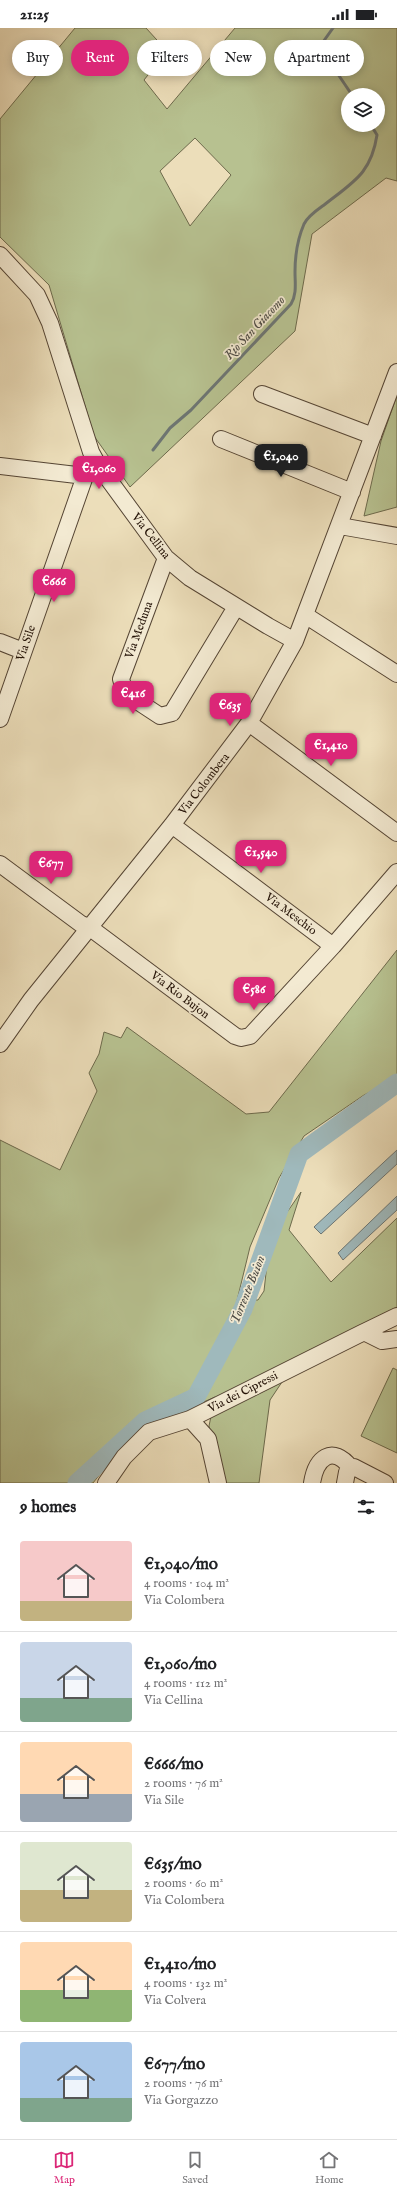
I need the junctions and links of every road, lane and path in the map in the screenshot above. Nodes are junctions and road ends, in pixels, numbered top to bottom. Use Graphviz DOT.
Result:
graph roads {
  1 [pos="0,255"];
  2 [pos="397,372"];
  3 [pos="262,394"];
  4 [pos="373,436"];
  5 [pos="221,439"];
  6 [pos="98,465"];
  7 [pos="0,466"];
  8 [pos="85,476"];
  9 [pos="352,492"];
  10 [pos="340,526"];
  11 [pos="397,536"];
  12 [pos="166,558"];
  13 [pos="236,607"];
  14 [pos="305,615"];
  15 [pos="295,641"];
  16 [pos="0,642"];
  17 [pos="23,651"];
  18 [pos="397,674"];
  19 [pos="0,720"];
  20 [pos="249,723"];
  21 [pos="172,825"];
  22 [pos="397,833"];
  23 [pos="0,864"];
  24 [pos="397,872"];
  25 [pos="89,927"];
  26 [pos="333,946"];
  27 [pos="0,1044"];
  28 [pos="397,1316"];
  29 [pos="364,1332"];
  30 [pos="397,1339"];
  31 [pos="190,1419"];
  32 [pos="351,1468"];
  33 [pos="106,1483"];
  34 [pos="218,1483"];
  35 [pos="312,1483"];
  36 [pos="345,1483"];
  37 [pos="385,1483"];
  1 -- 6 [label="street, Via Cellina"];
  2 -- 4 [label="street, Via Colombera"];
  3 -- 4 [label="street"];
  4 -- 9 [label="street, Via Colombera"];
  5 -- 9 [label="street"];
  6 -- 8 [label="street"];
  6 -- 12 [label="street, Via Cellina"];
  7 -- 8 [label="street"];
  8 -- 17 [label="street, Via Sile"];
  9 -- 10 [label="street, Via Colombera"];
  10 -- 11 [label="street"];
  10 -- 14 [label="street, Via Colombera"];
  12 -- 13 [label="street, Via Cellina"];
  12 -- 13 [label="street, Via Meduna"];
  13 -- 15 [label="street, Via Cellina"];
  14 -- 15 [label="street, Via Colombera"];
  14 -- 18 [label="street"];
  15 -- 20 [label="street, Via Colombera"];
  16 -- 17 [label="street"];
  17 -- 19 [label="street, Via Sile"];
  20 -- 21 [label="street, Via Colombera"];
  20 -- 22 [label="street"];
  21 -- 25 [label="street, Via Colombera"];
  21 -- 26 [label="street, Via Meschio"];
  23 -- 25 [label="street, Via Rio Bujon"];
  24 -- 26 [label="street, Via Rio Bujon"];
  25 -- 26 [label="street, Via Rio Bujon"];
  25 -- 27 [label="street, Via Colombera"];
  28 -- 29 [label="street, Via dei Cipressi"];
  29 -- 30 [label="street"];
  29 -- 31 [label="street, Via dei Cipressi"];
  31 -- 33 [label="street, Via dei Cipressi"];
  31 -- 34 [label="street"];
  32 -- 35 [label="street"];
  32 -- 36 [label="street"];
  32 -- 37 [label="street"];
}
